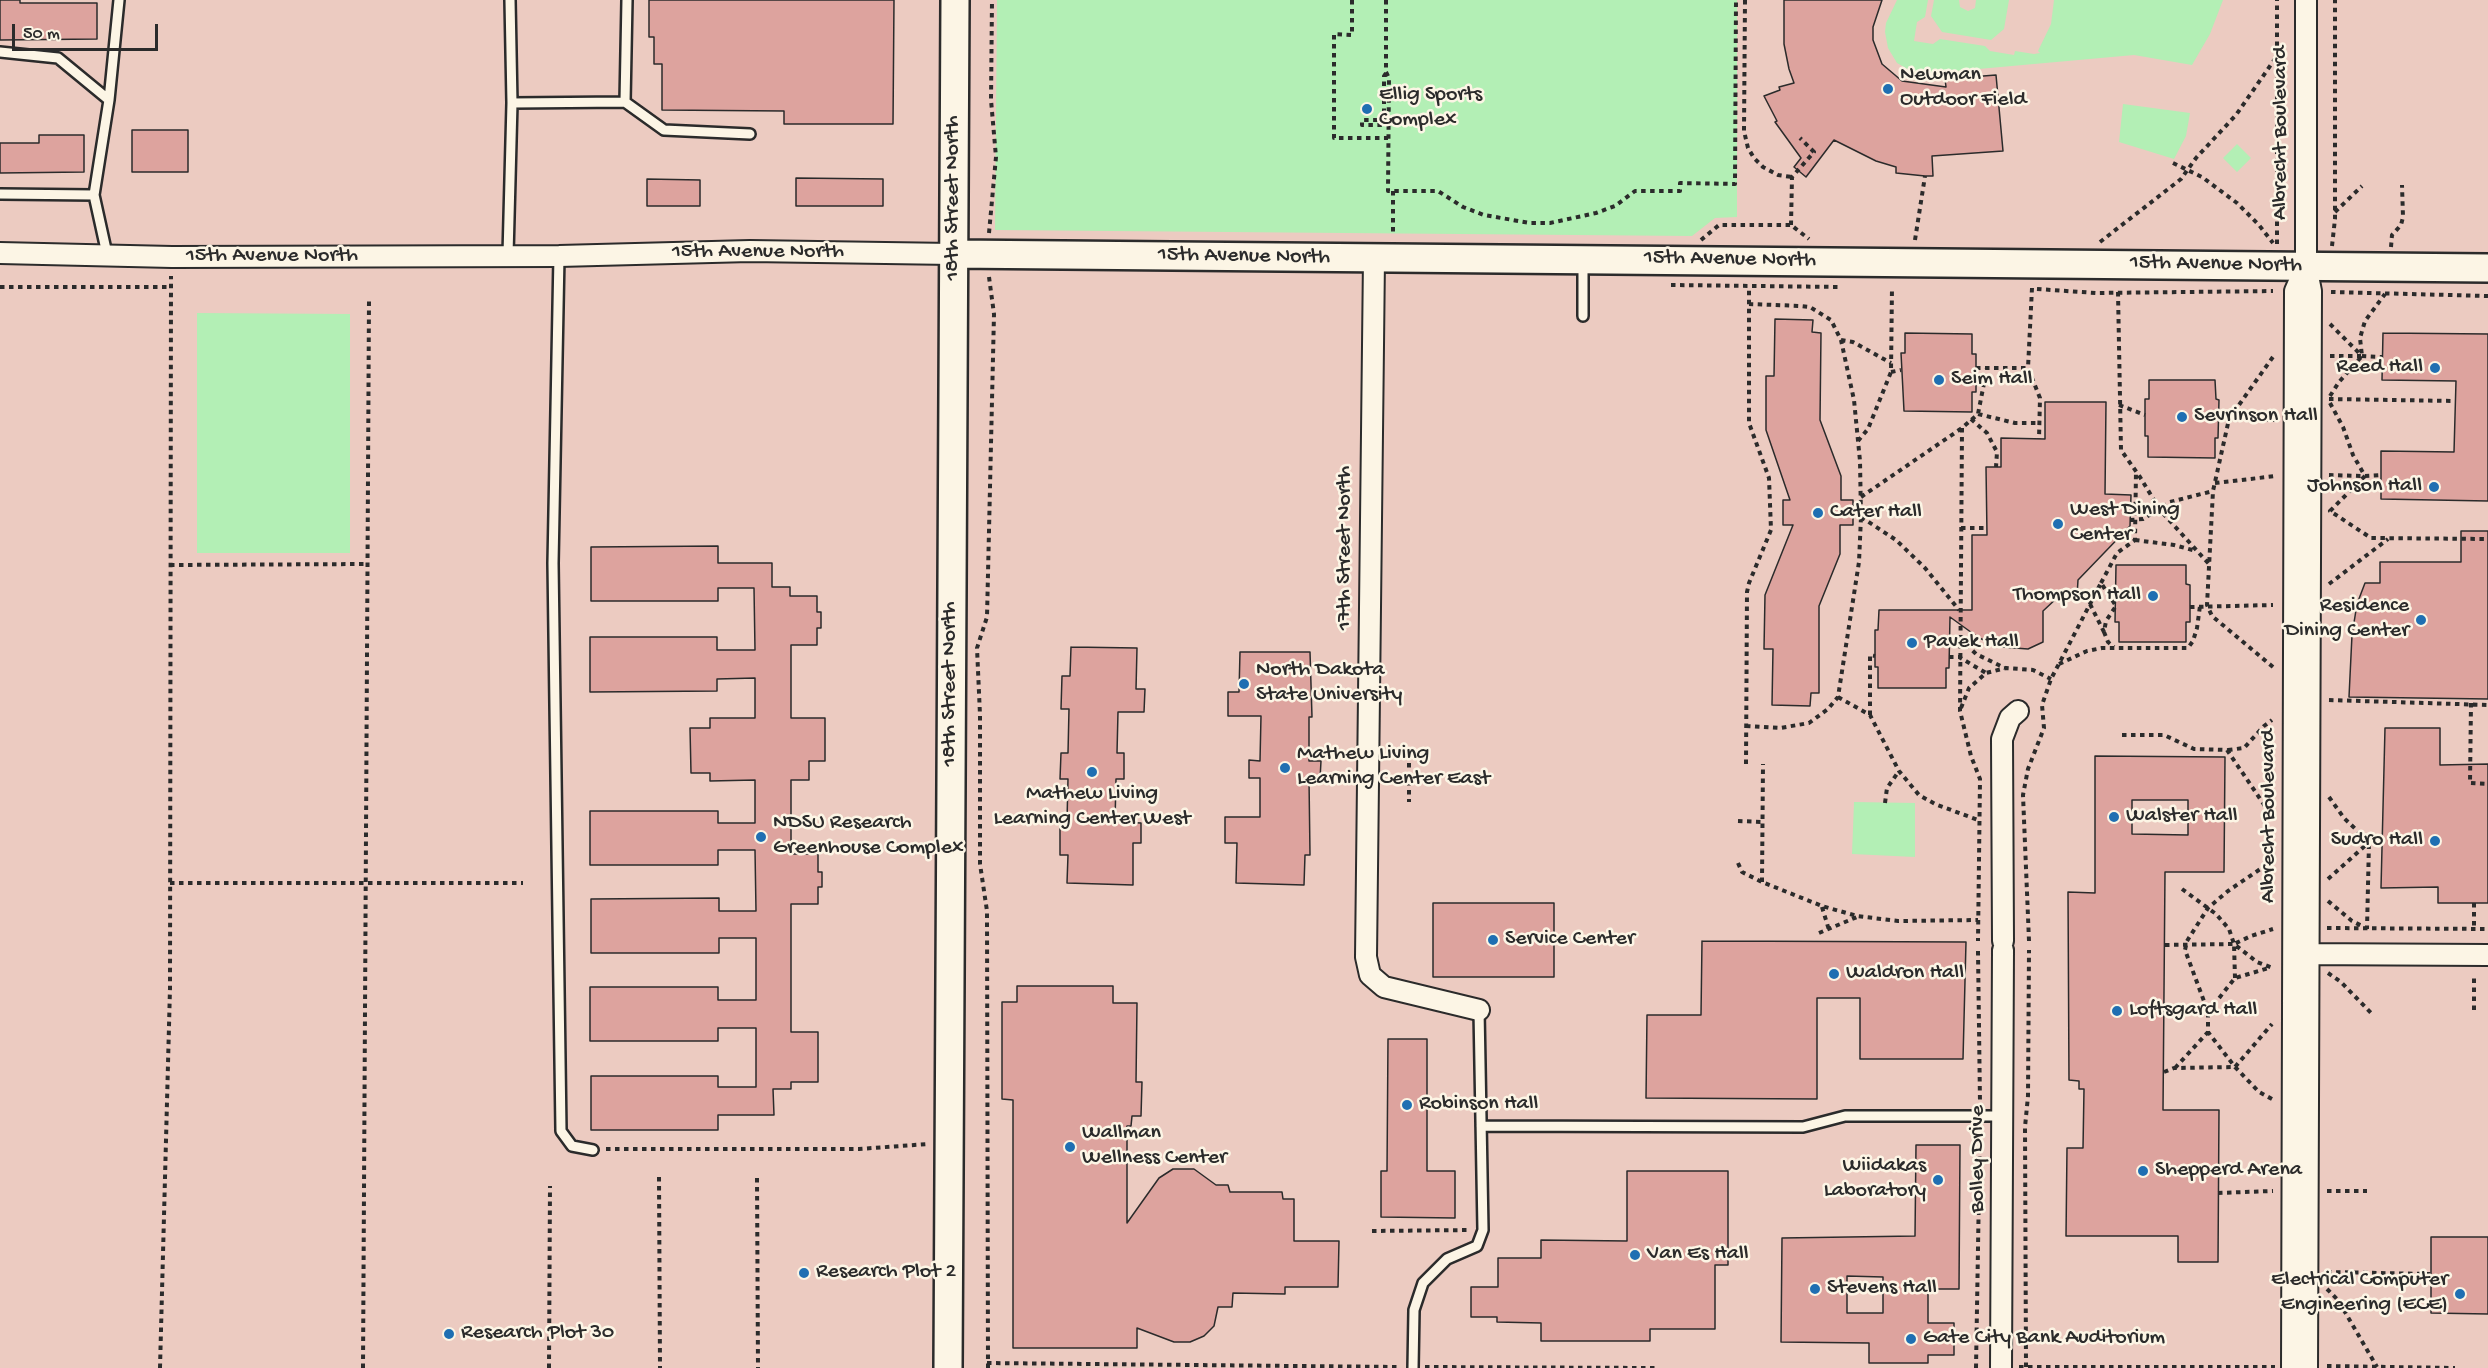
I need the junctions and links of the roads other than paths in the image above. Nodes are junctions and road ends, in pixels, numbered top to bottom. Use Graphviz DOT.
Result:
graph roads {
  1 [pos="510,0"];
  2 [pos="627,0"];
  3 [pos="955,0"];
  4 [pos="2306,0"];
  5 [pos="118,1"];
  6 [pos="0,52"];
  7 [pos="109,100"];
  8 [pos="625,102"];
  9 [pos="512,103"];
  10 [pos="750,135"];
  11 [pos="0,194"];
  12 [pos="94,195"];
  13 [pos="1384,250"];
  14 [pos="0,253"];
  15 [pos="107,254"];
  16 [pos="953,254"];
  17 [pos="508,255"];
  18 [pos="559,256"];
  19 [pos="1583,258"];
  20 [pos="2488,268"];
  21 [pos="2304,283"];
  22 [pos="1582,316"];
  23 [pos="2018,711"];
  24 [pos="2301,954"];
  25 [pos="2488,955"];
  26 [pos="1479,1010"];
  27 [pos="2003,1116"];
  28 [pos="1481,1126"];
  29 [pos="593,1150"];
  30 [pos="1413,1367"];
  31 [pos="948,1368"];
  32 [pos="2001,1368"];
  33 [pos="2282,1368"];
  34 [pos="2307,1368"];
  1 -- 9 [label="lane"];
  2 -- 8 [label="lane"];
  3 -- 16 [label="street, 18th Street North"];
  4 -- 21 [label="street, Albrecht Boulevard"];
  5 -- 7 [label="lane"];
  6 -- 7 [label="lane"];
  7 -- 12 [label="lane"];
  8 -- 9 [label="lane"];
  8 -- 10 [label="lane"];
  9 -- 17 [label="lane"];
  11 -- 12 [label="lane"];
  12 -- 15 [label="lane"];
  13 -- 16 [label="street, 15th Avenue North"];
  13 -- 19 [label="street, 15th Avenue North"];
  13 -- 26 [label="street, 17th Street North"];
  14 -- 15 [label="street, 15th Avenue North"];
  15 -- 17 [label="street, 15th Avenue North"];
  16 -- 18 [label="street, 15th Avenue North"];
  16 -- 31 [label="street, 18th Street North"];
  17 -- 18 [label="street, 15th Avenue North"];
  18 -- 29 [label="lane"];
  19 -- 21 [label="street, 15th Avenue North"];
  19 -- 22 [label="lane"];
  20 -- 21 [label="street, 15th Avenue North"];
  21 -- 24 [label="street, Albrecht Boulevard"];
  23 -- 27 [label="street, Bolley Drive"];
  24 -- 25 [label="street"];
  24 -- 33 [label="street, Albrecht Boulevard"];
  24 -- 34 [label="street, Albrecht Boulevard"];
  26 -- 28 [label="lane"];
  27 -- 28 [label="lane"];
  27 -- 32 [label="street, Bolley Drive"];
  28 -- 30 [label="lane"];
}
